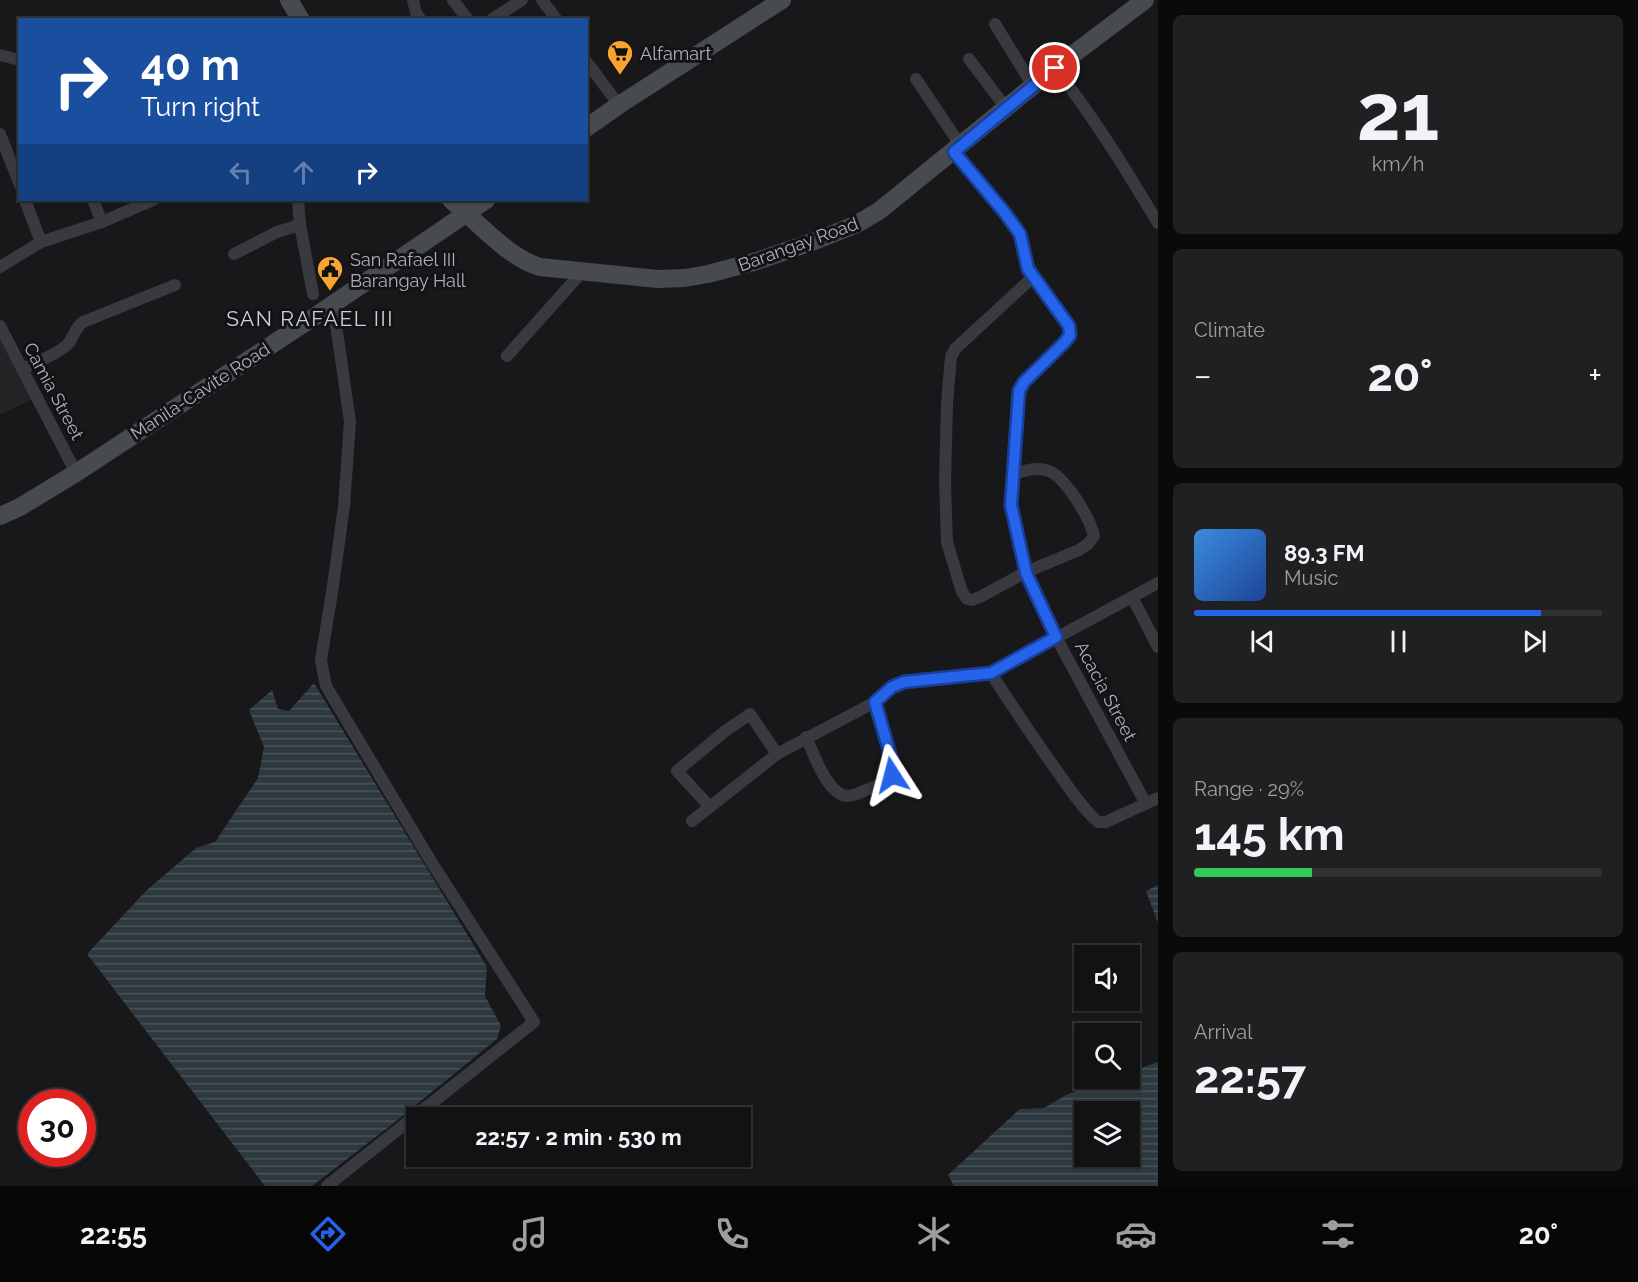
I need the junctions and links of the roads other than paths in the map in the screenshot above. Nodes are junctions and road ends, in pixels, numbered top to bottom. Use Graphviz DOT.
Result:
graph roads {
  1 [pos="289,0"];
  2 [pos="413,0"];
  3 [pos="453,0"];
  4 [pos="522,0"];
  5 [pos="542,0"];
  6 [pos="782,0"];
  7 [pos="1145,0"];
  8 [pos="300,18"];
  9 [pos="420,18"];
  10 [pos="466,18"];
  11 [pos="494,18"];
  12 [pos="555,18"];
  13 [pos="995,24"];
  14 [pos="0,55"];
  15 [pos="969,59"];
  16 [pos="18,60"];
  17 [pos="588,64"];
  18 [pos="1055,68"];
  19 [pos="916,79"];
  20 [pos="1033,86"];
  21 [pos="619,105"];
  22 [pos="1006,108"];
  23 [pos="588,127"];
  24 [pos="0,134"];
  25 [pos="957,149"];
  26 [pos="18,180"];
  27 [pos="25,201"];
  28 [pos="93,201"];
  29 [pos="151,201"];
  30 [pos="298,201"];
  31 [pos="453,201"];
  32 [pos="485,201"];
  33 [pos="467,213"];
  34 [pos="102,222"];
  35 [pos="1158,223"];
  36 [pos="300,225"];
  37 [pos="41,242"];
  38 [pos="234,254"];
  39 [pos="0,267"];
  40 [pos="582,272"];
  41 [pos="1034,277"];
  42 [pos="175,285"];
  43 [pos="313,294"];
  44 [pos="321,310"];
  45 [pos="0,326"];
  46 [pos="507,356"];
  47 [pos="22,369"];
  48 [pos="76,472"];
  49 [pos="1012,475"];
  50 [pos="0,516"];
  51 [pos="1026,573"];
  52 [pos="1158,583"];
  53 [pos="1131,597"];
  54 [pos="1056,637"];
  55 [pos="1158,647"];
  56 [pos="991,673"];
  57 [pos="875,702"];
  58 [pos="806,737"];
  59 [pos="777,754"];
  60 [pos="1158,798"];
  61 [pos="1146,804"];
  62 [pos="710,807"];
  63 [pos="692,821"];
  64 [pos="327,1186"];
  1 -- 8 [label="street"];
  2 -- 9 [label="street"];
  3 -- 10 [label="street"];
  4 -- 11 [label="street"];
  5 -- 12 [label="street"];
  6 -- 21 [label="street"];
  7 -- 18 [label="street, Barangay Road"];
  13 -- 20 [label="street"];
  14 -- 16 [label="street"];
  15 -- 22 [label="street"];
  17 -- 21 [label="street"];
  18 -- 20 [label="street, Barangay Road"];
  18 -- 35 [label="street"];
  19 -- 25 [label="street, Acacia Street"];
  20 -- 22 [label="street, Barangay Road"];
  21 -- 23 [label="street"];
  22 -- 25 [label="street, Barangay Road"];
  24 -- 26 [label="street"];
  25 -- 40 [label="street, Barangay Road"];
  25 -- 41 [label="street, Acacia Street"];
  27 -- 37 [label="street"];
  28 -- 34 [label="street"];
  29 -- 34 [label="street"];
  30 -- 36 [label="street"];
  31 -- 33 [label="street, Barangay Road"];
  32 -- 33 [label="street, Manila-Cavite Road"];
  33 -- 40 [label="street, Barangay Road"];
  33 -- 44 [label="street, Manila-Cavite Road"];
  34 -- 37 [label="street"];
  36 -- 38 [label="street"];
  36 -- 43 [label="street"];
  37 -- 39 [label="street"];
  40 -- 46 [label="street"];
  41 -- 49 [label="street, Acacia Street"];
  41 -- 51 [label="street"];
  42 -- 47 [label="street"];
  44 -- 48 [label="street, Manila-Cavite Road"];
  44 -- 64 [label="street"];
  45 -- 47 [label="street, Camia Street"];
  47 -- 48 [label="street, Camia Street"];
  48 -- 50 [label="street, Manila-Cavite Road"];
  49 -- 51 [label="street, Acacia Street"];
  49 -- 51 [label="street"];
  51 -- 54 [label="street, Acacia Street"];
  52 -- 53 [label="street"];
  53 -- 54 [label="street"];
  53 -- 55 [label="street"];
  54 -- 56 [label="street"];
  54 -- 61 [label="street, Acacia Street"];
  56 -- 57 [label="street"];
  56 -- 61 [label="street"];
  57 -- 58 [label="street"];
  57 -- 58 [label="street"];
  58 -- 59 [label="street"];
  59 -- 62 [label="street"];
  59 -- 62 [label="street"];
  60 -- 61 [label="street"];
  62 -- 63 [label="street"];
}
